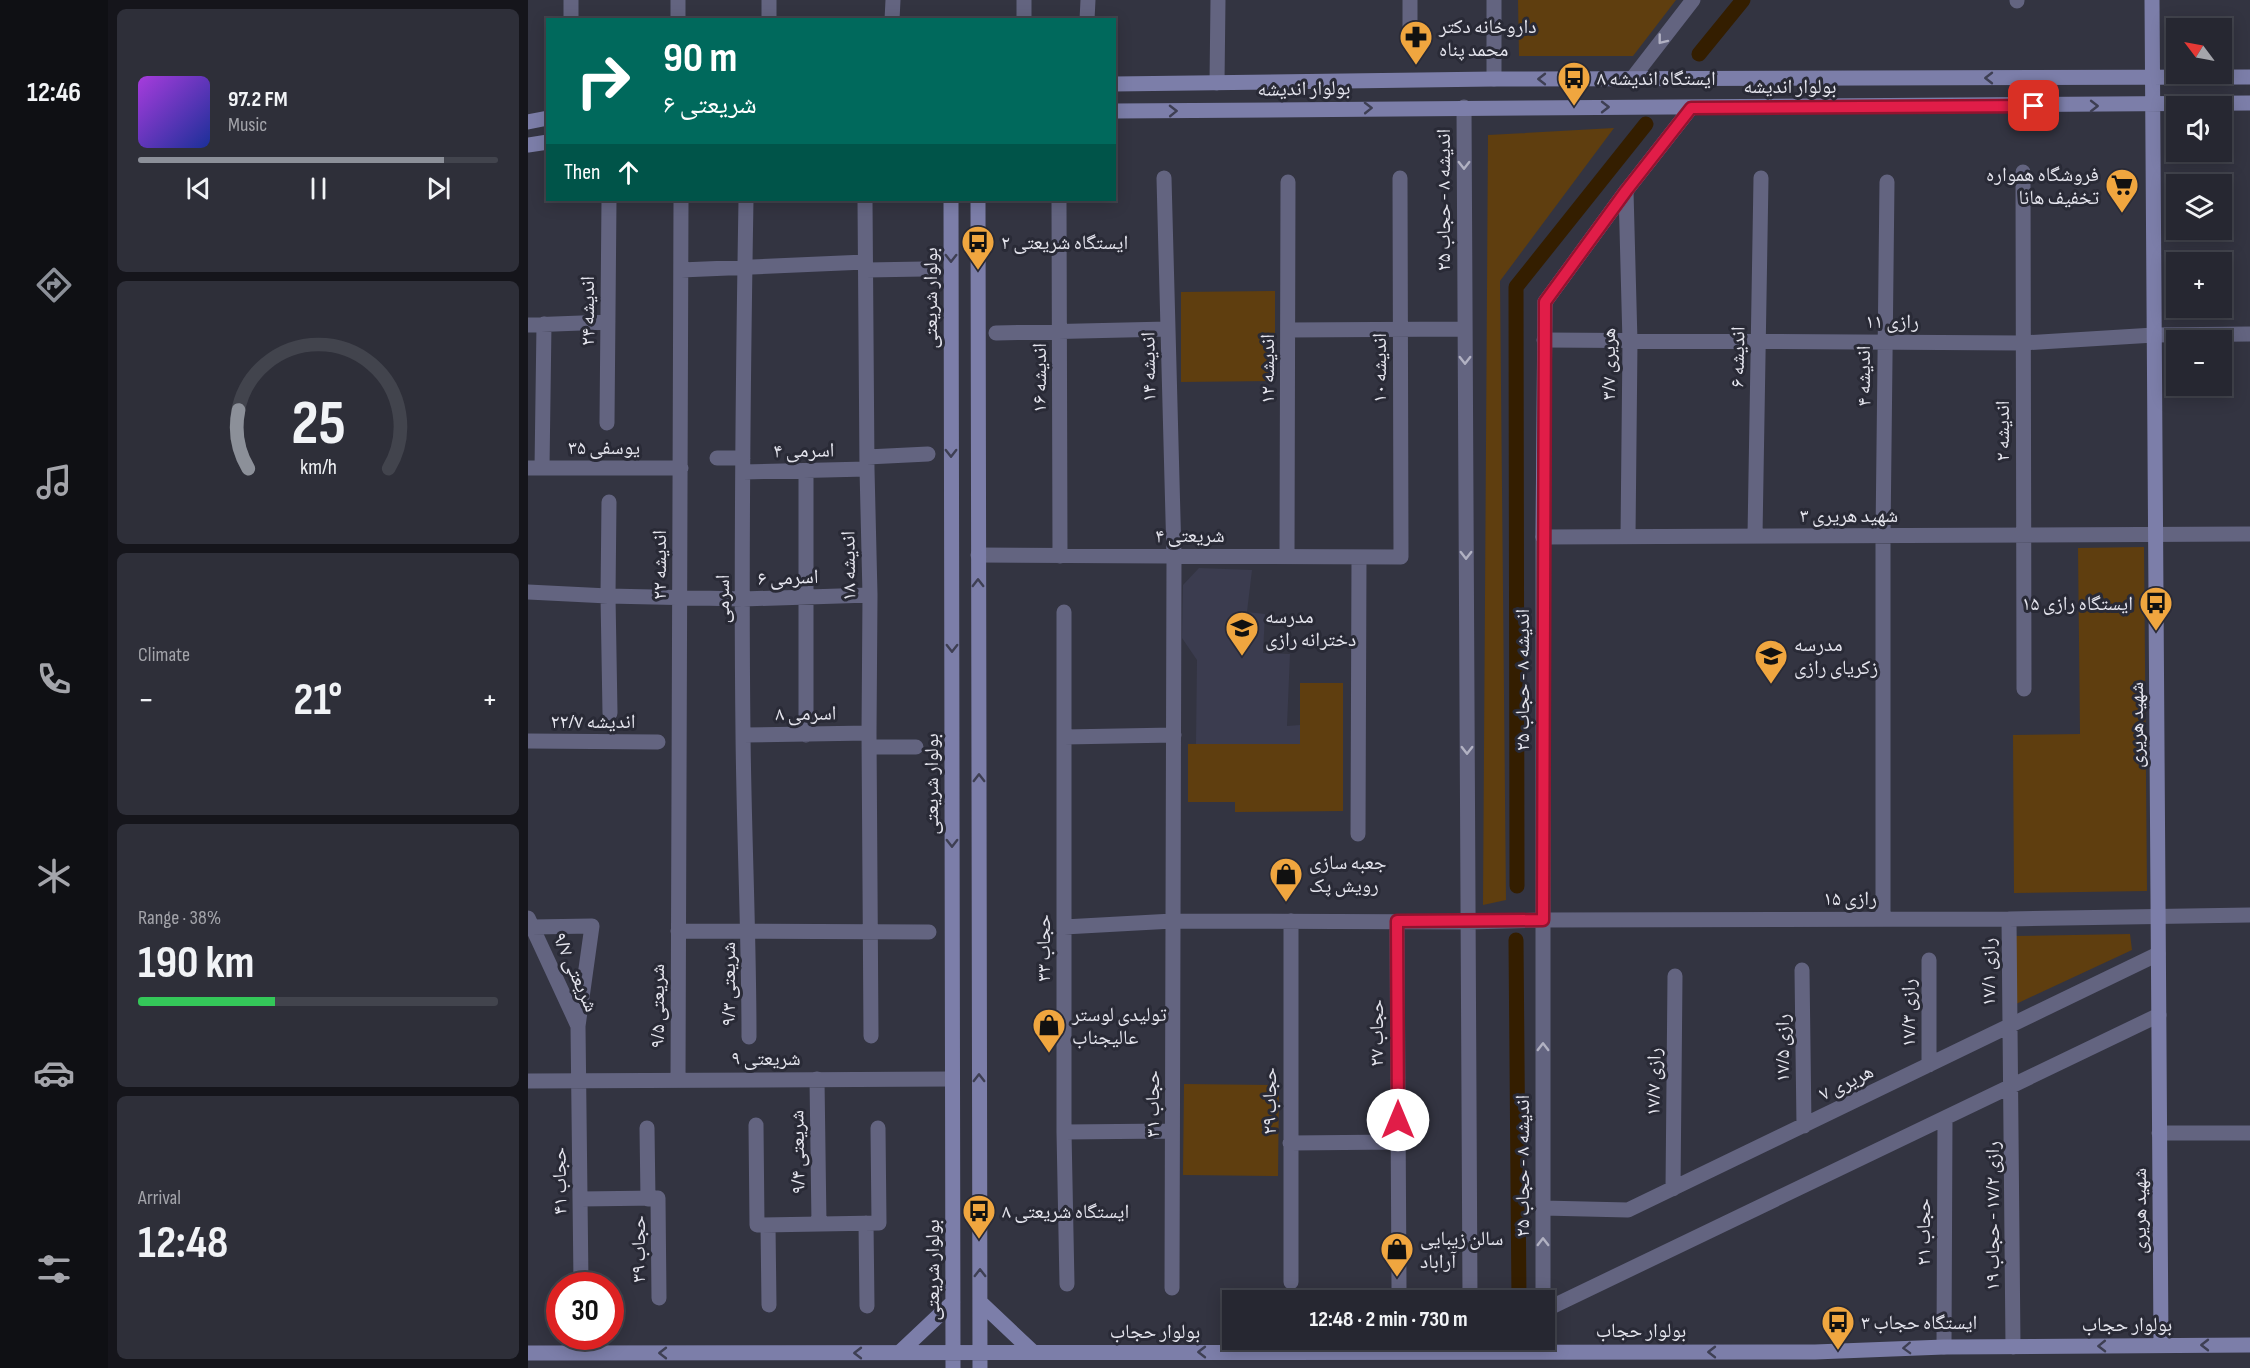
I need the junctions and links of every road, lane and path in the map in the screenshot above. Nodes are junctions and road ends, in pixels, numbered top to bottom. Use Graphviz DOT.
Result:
graph roads {
  1 [pos="571,0"];
  2 [pos="678,0"];
  3 [pos="769,0"];
  4 [pos="893,0"];
  5 [pos="1024,0"];
  6 [pos="1088,0"];
  7 [pos="1218,0"];
  8 [pos="1410,0"];
  9 [pos="1494,0"];
  10 [pos="1693,0"];
  11 [pos="2152,0"];
  12 [pos="571,18"];
  13 [pos="678,18"];
  14 [pos="769,18"];
  15 [pos="892,18"];
  16 [pos="1024,18"];
  17 [pos="1087,18"];
  18 [pos="1410,39"];
  19 [pos="2250,77"];
  20 [pos="2152,78"];
  21 [pos="1494,79"];
  22 [pos="1631,80"];
  23 [pos="1217,83"];
  24 [pos="1116,84"];
  25 [pos="2250,103"];
  26 [pos="2152,105"];
  27 [pos="1464,107"];
  28 [pos="1691,108"];
  29 [pos="1116,111"];
  30 [pos="546,118"];
  31 [pos="528,122"];
  32 [pos="546,142"];
  33 [pos="528,145"];
  34 [pos="2023,172"];
  35 [pos="1164,177"];
  36 [pos="1400,178"];
  37 [pos="1761,178"];
  38 [pos="1288,182"];
  39 [pos="1887,182"];
  40 [pos="1626,191"];
  41 [pos="609,201"];
  42 [pos="681,201"];
  43 [pos="746,201"];
  44 [pos="865,201"];
  45 [pos="951,201"];
  46 [pos="978,201"];
  47 [pos="1059,201"];
  48 [pos="745,266"];
  49 [pos="865,266"];
  50 [pos="924,269"];
  51 [pos="681,270"];
  52 [pos="608,322"];
  53 [pos="536,325"];
  54 [pos="1168,329"];
  55 [pos="1465,329"];
  56 [pos="1288,330"];
  57 [pos="1400,330"];
  58 [pos="1059,331"];
  59 [pos="996,333"];
  60 [pos="2250,334"];
  61 [pos="2154,335"];
  62 [pos="1544,340"];
  63 [pos="1630,342"];
  64 [pos="1759,342"];
  65 [pos="1885,342"];
  66 [pos="2022,343"];
  67 [pos="607,423"];
  68 [pos="928,454"];
  69 [pos="717,458"];
  70 [pos="867,463"];
  71 [pos="743,465"];
  72 [pos="535,468"];
  73 [pos="681,468"];
  74 [pos="806,471"];
  75 [pos="609,502"];
  76 [pos="2155,534"];
  77 [pos="2250,534"];
  78 [pos="2023,535"];
  79 [pos="1755,536"];
  80 [pos="1883,536"];
  81 [pos="1543,537"];
  82 [pos="1628,537"];
  83 [pos="978,555"];
  84 [pos="1060,556"];
  85 [pos="1174,556"];
  86 [pos="1287,556"];
  87 [pos="1359,556"];
  88 [pos="1401,557"];
  89 [pos="528,592"];
  90 [pos="870,595"];
  91 [pos="608,597"];
  92 [pos="806,597"];
  93 [pos="680,598"];
  94 [pos="743,599"];
  95 [pos="1064,612"];
  96 [pos="2024,689"];
  97 [pos="610,713"];
  98 [pos="743,735"];
  99 [pos="806,735"];
  100 [pos="1174,735"];
  101 [pos="1064,737"];
  102 [pos="869,740"];
  103 [pos="528,741"];
  104 [pos="658,742"];
  105 [pos="916,747"];
  106 [pos="1358,834"];
  107 [pos="2250,915"];
  108 [pos="2158,917"];
  109 [pos="1883,919"];
  110 [pos="2009,919"];
  111 [pos="1543,920"];
  112 [pos="1173,921"];
  113 [pos="1291,921"];
  114 [pos="1397,921"];
  115 [pos="530,922"];
  116 [pos="1468,922"];
  117 [pos="1064,927"];
  118 [pos="678,931"];
  119 [pos="749,932"];
  120 [pos="929,932"];
  121 [pos="870,933"];
  122 [pos="2158,954"];
  123 [pos="1929,960"];
  124 [pos="1802,970"];
  125 [pos="1675,976"];
  126 [pos="2158,1015"];
  127 [pos="578,1026"];
  128 [pos="2010,1026"];
  129 [pos="871,1036"];
  130 [pos="748,1037"];
  131 [pos="1929,1065"];
  132 [pos="818,1079"];
  133 [pos="952,1079"];
  134 [pos="579,1080"];
  135 [pos="678,1080"];
  136 [pos="528,1081"];
  137 [pos="2012,1086"];
  138 [pos="1945,1118"];
  139 [pos="756,1125"];
  140 [pos="1803,1126"];
  141 [pos="647,1128"];
  142 [pos="878,1128"];
  143 [pos="1173,1131"];
  144 [pos="1064,1132"];
  145 [pos="2159,1133"];
  146 [pos="2250,1133"];
  147 [pos="1398,1142"];
  148 [pos="1290,1143"];
  149 [pos="1673,1189"];
  150 [pos="653,1198"];
  151 [pos="580,1199"];
  152 [pos="1543,1208"];
  153 [pos="866,1223"];
  154 [pos="819,1224"];
  155 [pos="768,1225"];
  156 [pos="581,1272"];
  157 [pos="1291,1282"];
  158 [pos="1067,1284"];
  159 [pos="1172,1288"];
  160 [pos="1400,1288"];
  161 [pos="1470,1290"];
  162 [pos="1544,1290"];
  163 [pos="659,1298"];
  164 [pos="953,1302"];
  165 [pos="980,1302"];
  166 [pos="769,1305"];
  167 [pos="867,1305"];
  168 [pos="1555,1305"];
  169 [pos="1555,1345"];
  170 [pos="2161,1345"];
  171 [pos="2250,1345"];
  172 [pos="1944,1347"];
  173 [pos="2013,1347"];
  174 [pos="1222,1349"];
  175 [pos="900,1352"];
  176 [pos="1033,1352"];
  177 [pos="1815,1352"];
  178 [pos="528,1353"];
  179 [pos="953,1360"];
  180 [pos="980,1360"];
  181 [pos="1814,1368"];
  1 -- 12 [label="street"];
  2 -- 13 [label="street"];
  3 -- 14 [label="street"];
  4 -- 15 [label="street"];
  5 -- 16 [label="street"];
  6 -- 17 [label="street"];
  7 -- 23 [label="street"];
  8 -- 18 [label="street"];
  9 -- 21 [label="street"];
  10 -- 22 [label="street, one-way"];
  11 -- 20 [label="main road, شهید هریری"];
  19 -- 20 [label="main road, بولوار اندیشه"];
  20 -- 22 [label="main road, بولوار اندیشه, one-way"];
  20 -- 26 [label="main road, شهید هریری"];
  22 -- 21 [label="main road, بولوار اندیشه, one-way"];
  21 -- 23 [label="main road, بولوار اندیشه"];
  23 -- 24 [label="main road, بولوار اندیشه"];
  25 -- 26 [label="main road, بولوار اندیشه"];
  28 -- 26 [label="main road, بولوار اندیشه, one-way"];
  26 -- 61 [label="main road, شهید هریری"];
  27 -- 28 [label="main road, بولوار اندیشه, one-way"];
  29 -- 27 [label="main road, بولوار اندیشه, one-way"];
  27 -- 55 [label="street, اندیشه ۸ - حجاب ۲۵, one-way"];
  28 -- 40 [label="main road, اندیشه ۸ - حجاب ۲۵"];
  30 -- 31 [label="main road"];
  32 -- 33 [label="main road"];
  34 -- 66 [label="street, اندیشه ۲"];
  35 -- 54 [label="street, اندیشه ۱۴"];
  36 -- 57 [label="street, اندیشه ۱۰"];
  37 -- 64 [label="street, اندیشه ۶"];
  38 -- 56 [label="street, اندیشه ۱۲"];
  39 -- 65 [label="street, اندیشه ۴"];
  40 -- 62 [label="main road, اندیشه ۸ - حجاب ۲۵"];
  40 -- 63 [label="street, هریری ۳/۷"];
  41 -- 52 [label="street, اندیشه ۲۴"];
  42 -- 51 [label="street, اندیشه ۲۲"];
  43 -- 48 [label="street, اسرمی"];
  44 -- 49 [label="street, اندیشه ۱۸"];
  45 -- 133 [label="main road, بولوار شریعتی, one-way"];
  46 -- 83 [label="main road"];
  47 -- 58 [label="street, اندیشه ۱۶"];
  48 -- 49 [label="street"];
  48 -- 51 [label="street"];
  48 -- 71 [label="street, اسرمی"];
  49 -- 50 [label="street"];
  49 -- 70 [label="street, اندیشه ۱۸"];
  51 -- 73 [label="street, اندیشه ۲۲"];
  52 -- 53 [label="street"];
  52 -- 67 [label="street, اندیشه ۲۴"];
  53 -- 72 [label="street"];
  54 -- 58 [label="street"];
  54 -- 85 [label="street, اندیشه ۱۴"];
  55 -- 57 [label="street"];
  55 -- 116 [label="street, اندیشه ۸ - حجاب ۲۵, one-way"];
  56 -- 57 [label="street"];
  56 -- 86 [label="street, اندیشه ۱۲"];
  57 -- 88 [label="street, اندیشه ۱۰"];
  58 -- 59 [label="street"];
  58 -- 84 [label="street, اندیشه ۱۶"];
  60 -- 61 [label="street, رازی ۱۱"];
  61 -- 66 [label="street, رازی ۱۱"];
  61 -- 76 [label="main road, شهید هریری"];
  62 -- 63 [label="street, رازی ۱۱"];
  62 -- 81 [label="main road, اندیشه ۸ - حجاب ۲۵"];
  63 -- 64 [label="street, رازی ۱۱"];
  63 -- 82 [label="street, هریری ۳/۷"];
  64 -- 65 [label="street, رازی ۱۱"];
  64 -- 79 [label="street, اندیشه ۶"];
  65 -- 66 [label="street, رازی ۱۱"];
  65 -- 80 [label="street, اندیشه ۴"];
  66 -- 78 [label="street, اندیشه ۲"];
  68 -- 70 [label="street, اسرمی ۴"];
  69 -- 71 [label="street, اسرمی ۴"];
  70 -- 74 [label="street, اسرمی ۴"];
  70 -- 90 [label="street, اندیشه ۱۸"];
  71 -- 74 [label="street, اسرمی ۴"];
  71 -- 94 [label="street, اسرمی"];
  72 -- 73 [label="street, یوسفی ۳۵"];
  73 -- 93 [label="street, اندیشه ۲۲"];
  74 -- 92 [label="street"];
  75 -- 91 [label="street"];
  76 -- 77 [label="street, شهید هریری ۳"];
  76 -- 78 [label="street, شهید هریری ۳"];
  76 -- 108 [label="main road, شهید هریری"];
  78 -- 80 [label="street, شهید هریری ۳"];
  78 -- 96 [label="street, اندیشه ۲"];
  79 -- 80 [label="street, شهید هریری ۳"];
  79 -- 82 [label="street, شهید هریری ۳"];
  80 -- 109 [label="street, اندیشه ۴"];
  81 -- 82 [label="street, شهید هریری ۳"];
  81 -- 111 [label="street, اندیشه ۸ - حجاب ۲۵"];
  83 -- 84 [label="street, شریعتی ۴"];
  165 -- 83 [label="main road, one-way"];
  84 -- 85 [label="street, شریعتی ۴"];
  85 -- 86 [label="street, شریعتی ۴"];
  85 -- 100 [label="street, اندیشه ۱۴"];
  86 -- 87 [label="street, شریعتی ۴"];
  87 -- 88 [label="street, شریعتی ۴"];
  87 -- 106 [label="street"];
  89 -- 91 [label="street, اسرمی ۶"];
  90 -- 92 [label="street, اسرمی ۶"];
  90 -- 102 [label="street, اندیشه ۱۸"];
  91 -- 93 [label="street, اسرمی ۶"];
  91 -- 97 [label="street"];
  92 -- 94 [label="street, اسرمی ۶"];
  92 -- 99 [label="street"];
  93 -- 94 [label="street, اسرمی ۶"];
  93 -- 118 [label="street, اندیشه ۲۲"];
  94 -- 98 [label="street, اسرمی"];
  95 -- 101 [label="street, حجاب ۳۳"];
  98 -- 99 [label="street, اسرمی ۸"];
  98 -- 119 [label="street, اسرمی"];
  99 -- 102 [label="street, اسرمی ۸"];
  100 -- 101 [label="street"];
  100 -- 112 [label="street, حجاب ۳۱"];
  101 -- 117 [label="street, حجاب ۳۳"];
  102 -- 105 [label="street, اسرمی ۸"];
  102 -- 121 [label="street, اندیشه ۱۸"];
  103 -- 104 [label="street, اندیشه ۲۲/۷"];
  107 -- 108 [label="street, رازی ۱۵"];
  108 -- 110 [label="street, رازی ۱۵"];
  108 -- 122 [label="main road, شهید هریری"];
  109 -- 110 [label="street, رازی ۱۵"];
  109 -- 111 [label="street, رازی ۱۵"];
  110 -- 128 [label="street, رازی ۱۷/۱"];
  111 -- 116 [label="street, رازی ۱۵"];
  152 -- 111 [label="street, اندیشه ۸ - حجاب ۲۵, one-way"];
  112 -- 113 [label="street, رازی ۱۵"];
  112 -- 117 [label="street, رازی ۱۵"];
  112 -- 143 [label="street, حجاب ۳۱"];
  113 -- 114 [label="street, رازی ۱۵"];
  113 -- 148 [label="street, حجاب ۲۹"];
  114 -- 116 [label="street, رازی ۱۵"];
  114 -- 147 [label="street, حجاب ۲۷"];
  115 -- 127 [label="street, شریعتی ۹/۷"];
  115 -- 127 [label="street"];
  116 -- 161 [label="street, اندیشه ۸ - حجاب ۲۵"];
  117 -- 144 [label="street, حجاب ۳۳"];
  118 -- 119 [label="street"];
  118 -- 135 [label="street, شریعتی ۹/۵"];
  119 -- 121 [label="street"];
  119 -- 130 [label="street, شریعتی ۹/۳"];
  120 -- 121 [label="street"];
  121 -- 129 [label="street, اندیشه ۱۸"];
  122 -- 126 [label="main road, شهید هریری"];
  122 -- 128 [label="street, هریری ۷"];
  123 -- 131 [label="street, رازی ۱۷/۳"];
  124 -- 140 [label="street, رازی ۱۷/۵"];
  125 -- 149 [label="street, رازی ۱۷/۷"];
  126 -- 137 [label="street"];
  126 -- 145 [label="main road, شهید هریری"];
  127 -- 134 [label="street, شریعتی ۹/۷"];
  128 -- 131 [label="street, هریری ۷"];
  128 -- 137 [label="street, رازی ۱۷/۱"];
  131 -- 140 [label="street, هریری ۷"];
  132 -- 133 [label="street, شریعتی ۹"];
  132 -- 135 [label="street, شریعتی ۹"];
  132 -- 154 [label="street, شریعتی ۹/۴"];
  133 -- 164 [label="main road, بولوار شریعتی"];
  134 -- 135 [label="street, شریعتی ۹"];
  134 -- 136 [label="street, شریعتی ۹"];
  134 -- 151 [label="street, حجاب ۴۱"];
  137 -- 138 [label="street"];
  137 -- 173 [label="street, رازی ۱۷/۲ - حجاب ۱۹"];
  138 -- 168 [label="street"];
  138 -- 172 [label="street, حجاب ۲۱"];
  139 -- 155 [label="street"];
  140 -- 149 [label="street, هریری ۷"];
  141 -- 150 [label="street, حجاب ۳۹"];
  142 -- 153 [label="street"];
  143 -- 144 [label="street"];
  143 -- 159 [label="street, حجاب ۳۱"];
  144 -- 158 [label="street, حجاب ۳۳"];
  145 -- 146 [label="street"];
  145 -- 170 [label="main road, شهید هریری"];
  147 -- 148 [label="street"];
  147 -- 160 [label="street, حجاب ۲۷"];
  148 -- 157 [label="street, حجاب ۲۹"];
  149 -- 152 [label="street, هریری ۷"];
  150 -- 151 [label="street"];
  150 -- 163 [label="street, حجاب ۳۹"];
  151 -- 156 [label="street, حجاب ۴۱"];
  162 -- 152 [label="street, اندیشه ۸ - حجاب ۲۵, one-way"];
  153 -- 154 [label="street"];
  153 -- 167 [label="street"];
  154 -- 155 [label="street"];
  155 -- 166 [label="street"];
  164 -- 175 [label="main road"];
  164 -- 179 [label="main road, بولوار شریعتی"];
  165 -- 176 [label="main road"];
  165 -- 180 [label="main road"];
  177 -- 169 [label="main road, بولوار حجاب, one-way"];
  171 -- 170 [label="main road, بولوار حجاب, one-way"];
  170 -- 173 [label="main road, بولوار حجاب, one-way"];
  172 -- 173 [label="main road, بولوار حجاب"];
  172 -- 177 [label="main road, بولوار حجاب, one-way"];
  174 -- 176 [label="main road, بولوار حجاب, one-way"];
  175 -- 178 [label="main road, بولوار حجاب, one-way"];
  175 -- 179 [label="main road, بولوار حجاب"];
  176 -- 180 [label="main road, بولوار حجاب"];
  177 -- 181 [label="main road"];
  179 -- 180 [label="main road, بولوار حجاب"];
}
